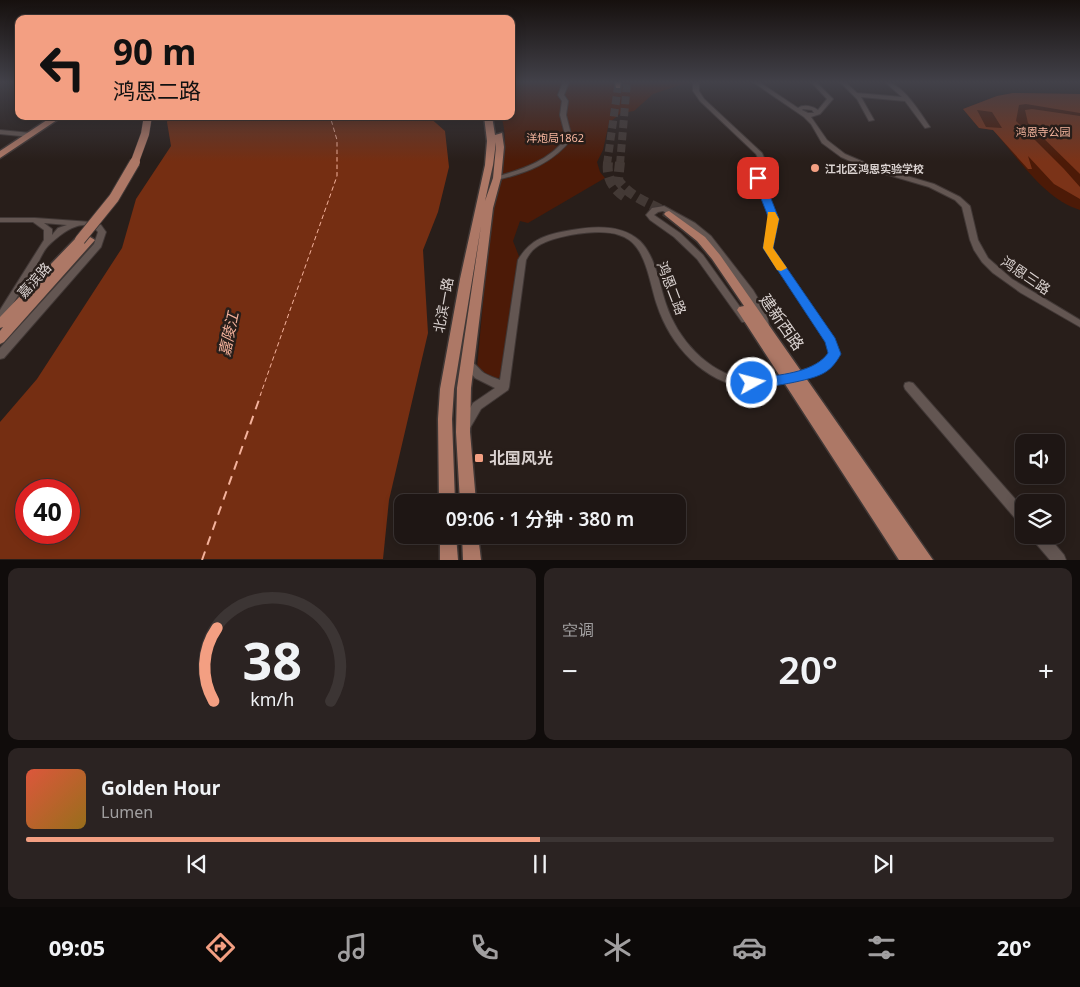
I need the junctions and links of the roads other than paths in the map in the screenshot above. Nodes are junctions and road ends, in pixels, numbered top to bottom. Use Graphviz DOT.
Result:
graph roads {
  1 [pos="564,108"];
  2 [pos="711,108"];
  3 [pos="796,108"];
  4 [pos="800,108"];
  5 [pos="811,108"];
  6 [pos="822,108"];
  7 [pos="863,108"];
  8 [pos="913,108"];
  9 [pos="801,112"];
  10 [pos="816,116"];
  11 [pos="48,120"];
  12 [pos="53,120"];
  13 [pos="148,120"];
  14 [pos="153,120"];
  15 [pos="489,120"];
  16 [pos="497,120"];
  17 [pos="870,120"];
  18 [pos="927,127"];
  19 [pos="0,132"];
  20 [pos="0,136"];
  21 [pos="25,137"];
  22 [pos="0,151"];
  23 [pos="0,155"];
  24 [pos="497,178"];
  25 [pos="0,220"];
  26 [pos="36,220"];
  27 [pos="83,223"];
  28 [pos="85,240"];
  29 [pos="44,248"];
  30 [pos="0,318"];
  31 [pos="0,324"];
  32 [pos="1080,324"];
  33 [pos="765,328"];
  34 [pos="0,339"];
  35 [pos="766,344"];
  36 [pos="0,355"];
  37 [pos="467,363"];
  38 [pos="793,376"];
  39 [pos="909,386"];
  40 [pos="504,387"];
  41 [pos="462,432"];
  42 [pos="447,494"];
  43 [pos="467,494"];
  44 [pos="1015,509"];
  45 [pos="448,544"];
  46 [pos="471,544"];
  47 [pos="1046,544"];
  48 [pos="449,560"];
  49 [pos="472,560"];
  50 [pos="910,560"];
  51 [pos="924,560"];
  52 [pos="1059,560"];
  1 -- 24 [label="street"];
  2 -- 38 [label="street, 鸿恩二路"];
  3 -- 9 [label="street"];
  4 -- 9 [label="street"];
  5 -- 10 [label="street"];
  6 -- 10 [label="street"];
  7 -- 17 [label="street"];
  8 -- 18 [label="street"];
  9 -- 10 [label="street"];
  10 -- 32 [label="street, 鸿恩三路"];
  11 -- 21 [label="main road"];
  12 -- 21 [label="main road"];
  13 -- 28 [label="main road, bridge"];
  14 -- 28 [label="main road"];
  15 -- 42 [label="main road, 北滨一路"];
  16 -- 24 [label="main road"];
  19 -- 21 [label="street"];
  20 -- 21 [label="street"];
  21 -- 22 [label="main road"];
  21 -- 23 [label="main road"];
  24 -- 37 [label="main road"];
  25 -- 26 [label="street"];
  26 -- 27 [label="street"];
  26 -- 29 [label="street"];
  27 -- 29 [label="street"];
  27 -- 36 [label="street"];
  28 -- 31 [label="main road, 嘉滨路"];
  28 -- 34 [label="main road, 嘉滨路"];
  29 -- 30 [label="street"];
  33 -- 35 [label="main road, 建新西路"];
  33 -- 35 [label="street"];
  33 -- 38 [label="main road, 建新西路"];
  35 -- 38 [label="main road, 建新西路"];
  37 -- 40 [label="street"];
  37 -- 41 [label="main road"];
  38 -- 40 [label="street, 鸿恩二路"];
  38 -- 50 [label="main road, 建新西路"];
  38 -- 51 [label="main road, 建新西路"];
  39 -- 44 [label="street"];
  40 -- 41 [label="street"];
  41 -- 43 [label="main road"];
  45 -- 48 [label="main road"];
  46 -- 49 [label="main road"];
  47 -- 52 [label="street"];
}
